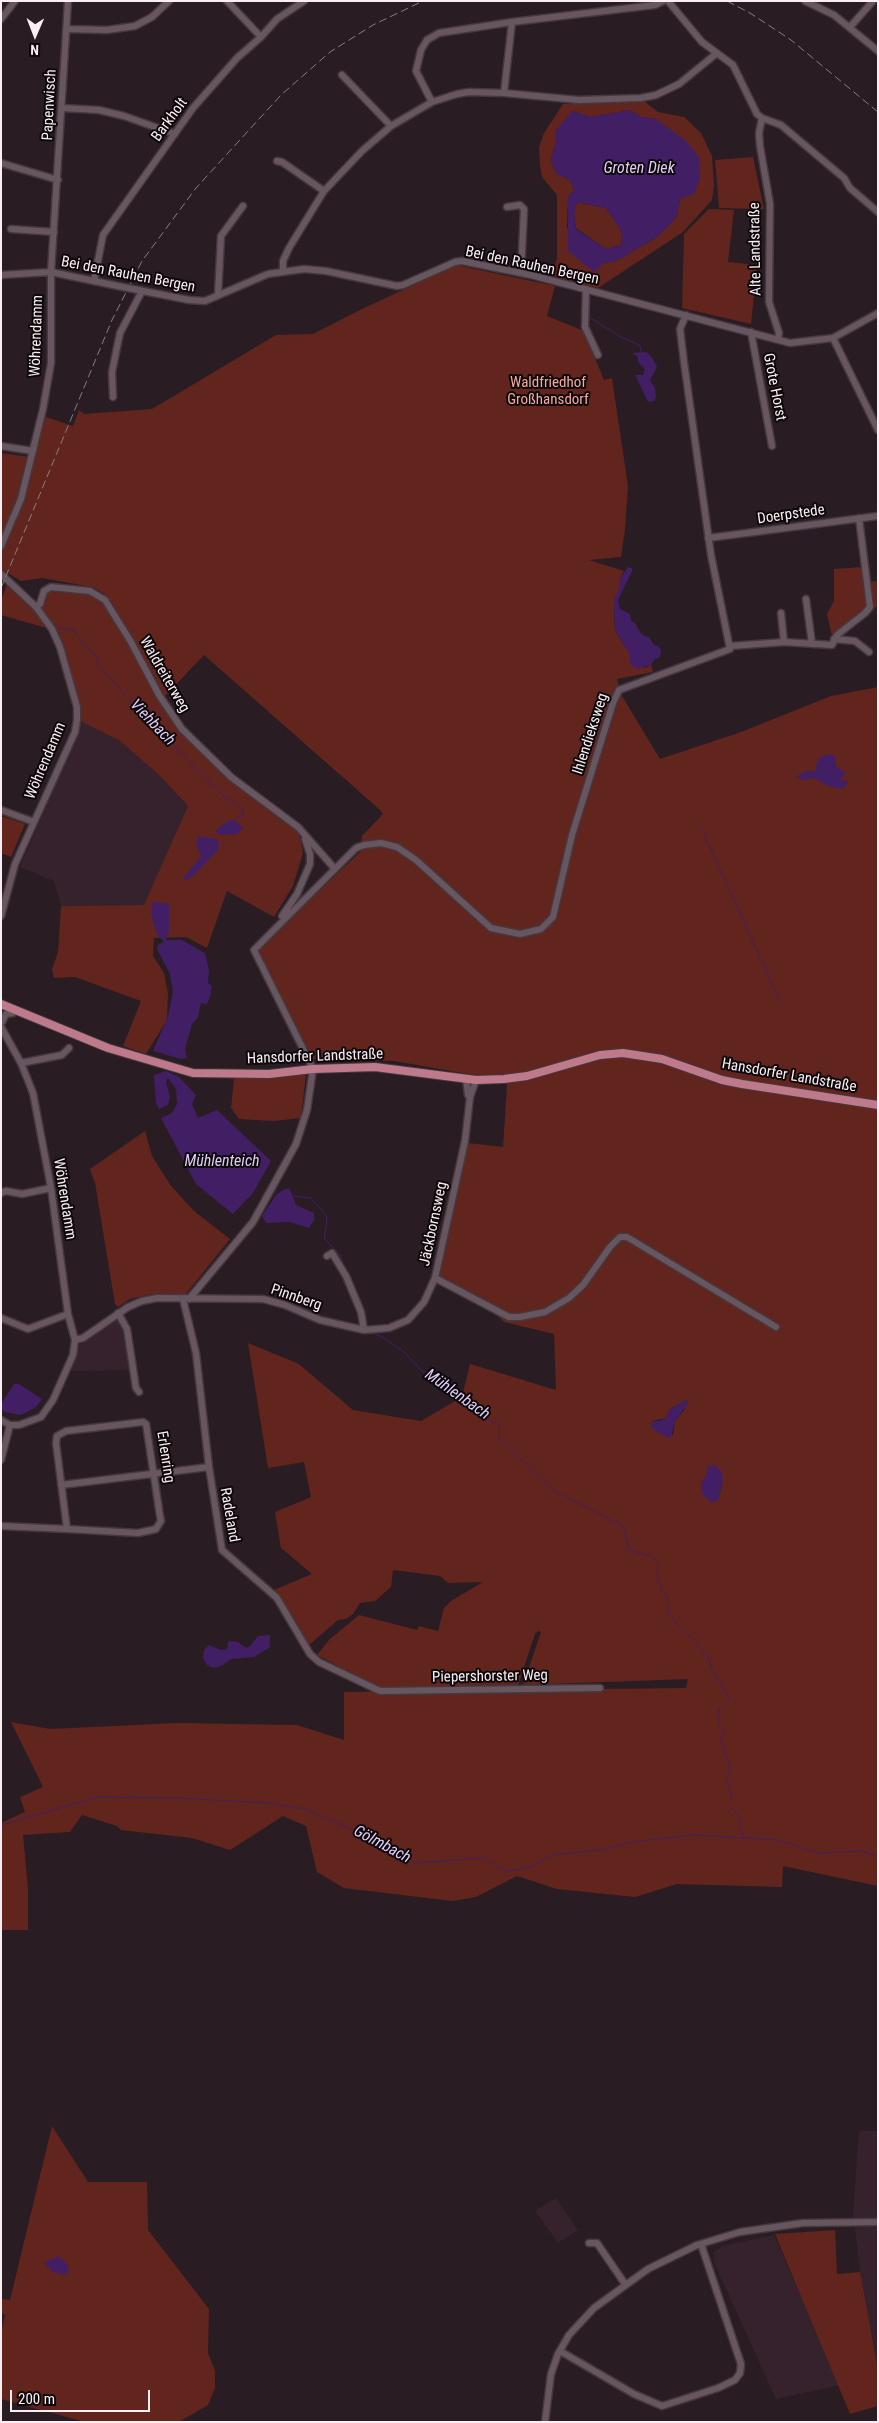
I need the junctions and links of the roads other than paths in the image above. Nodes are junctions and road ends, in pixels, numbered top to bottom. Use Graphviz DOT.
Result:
graph roads {
  1 [pos="15,1"];
  2 [pos="68,1"];
  3 [pos="169,1"];
  4 [pos="227,1"];
  5 [pos="304,1"];
  6 [pos="663,1"];
  7 [pos="668,1"];
  8 [pos="805,1"];
  9 [pos="873,1"];
  10 [pos="3,15"];
  11 [pos="512,22"];
  12 [pos="850,27"];
  13 [pos="66,29"];
  14 [pos="261,37"];
  15 [pos="878,51"];
  16 [pos="717,53"];
  17 [pos="342,75"];
  18 [pos="504,93"];
  19 [pos="432,102"];
  20 [pos="62,108"];
  21 [pos="762,118"];
  22 [pos="391,126"];
  23 [pos="175,134"];
  24 [pos="277,161"];
  25 [pos="1,163"];
  26 [pos="58,180"];
  27 [pos="324,191"];
  28 [pos="243,206"];
  29 [pos="507,207"];
  30 [pos="878,212"];
  31 [pos="11,229"];
  32 [pos="54,232"];
  33 [pos="283,271"];
  34 [pos="51,272"];
  35 [pos="521,273"];
  36 [pos="1,274"];
  37 [pos="94,281"];
  38 [pos="586,289"];
  39 [pos="140,291"];
  40 [pos="218,295"];
  41 [pos="878,313"];
  42 [pos="686,314"];
  43 [pos="751,332"];
  44 [pos="833,338"];
  45 [pos="778,339"];
  46 [pos="598,355"];
  47 [pos="113,397"];
  48 [pos="878,430"];
  49 [pos="1,446"];
  50 [pos="772,446"];
  51 [pos="33,451"];
  52 [pos="878,516"];
  53 [pos="859,518"];
  54 [pos="708,538"];
  55 [pos="1,546"];
  56 [pos="1,574"];
  57 [pos="806,599"];
  58 [pos="36,608"];
  59 [pos="781,613"];
  60 [pos="834,639"];
  61 [pos="784,642"];
  62 [pos="812,644"];
  63 [pos="731,646"];
  64 [pos="869,652"];
  65 [pos="1,810"];
  66 [pos="34,822"];
  67 [pos="298,827"];
  68 [pos="335,869"];
  69 [pos="1,916"];
  70 [pos="271,931"];
  71 [pos="1,1004"];
  72 [pos="1,1008"];
  73 [pos="14,1013"];
  74 [pos="23,1015"];
  75 [pos="2,1027"];
  76 [pos="69,1048"];
  77 [pos="20,1063"];
  78 [pos="313,1069"];
  79 [pos="466,1079"];
  80 [pos="476,1080"];
  81 [pos="470,1097"];
  82 [pos="878,1105"];
  83 [pos="51,1188"];
  84 [pos="1,1193"];
  85 [pos="327,1256"];
  86 [pos="435,1278"];
  87 [pos="186,1299"];
  88 [pos="118,1313"];
  89 [pos="68,1314"];
  90 [pos="1,1318"];
  91 [pos="776,1328"];
  92 [pos="364,1330"];
  93 [pos="75,1340"];
  94 [pos="139,1392"];
  95 [pos="1,1420"];
  96 [pos="10,1425"];
  97 [pos="1,1460"];
  98 [pos="209,1467"];
  99 [pos="155,1472"];
  100 [pos="61,1485"];
  101 [pos="1,1520"];
  102 [pos="1,1526"];
  103 [pos="67,1530"];
  104 [pos="600,1688"];
  105 [pos="380,1691"];
  106 [pos="878,2222"];
  107 [pos="588,2243"];
  108 [pos="702,2244"];
  109 [pos="625,2284"];
  110 [pos="560,2351"];
  111 [pos="545,2422"];
  1 -- 10 [label="street"];
  2 -- 13 [label="street, Papenwisch"];
  3 -- 13 [label="street"];
  4 -- 14 [label="street"];
  5 -- 14 [label="street, Barkholt"];
  6 -- 11 [label="street"];
  7 -- 16 [label="street"];
  8 -- 12 [label="street"];
  9 -- 12 [label="street"];
  11 -- 18 [label="street"];
  11 -- 19 [label="street"];
  12 -- 15 [label="street"];
  13 -- 20 [label="street, Papenwisch"];
  14 -- 23 [label="street, Barkholt"];
  16 -- 18 [label="street"];
  16 -- 21 [label="street"];
  17 -- 22 [label="street"];
  18 -- 19 [label="street"];
  19 -- 22 [label="street"];
  20 -- 23 [label="street"];
  20 -- 26 [label="street, Papenwisch"];
  21 -- 30 [label="street"];
  21 -- 45 [label="street, Alte Landstraße"];
  22 -- 27 [label="street"];
  23 -- 37 [label="street, Barkholt"];
  24 -- 27 [label="street"];
  25 -- 26 [label="street"];
  26 -- 32 [label="street, Wöhrendamm"];
  27 -- 33 [label="street"];
  28 -- 40 [label="street"];
  29 -- 35 [label="street"];
  31 -- 32 [label="street"];
  32 -- 34 [label="street, Wöhrendamm"];
  33 -- 35 [label="street, Bei den Rauhen Bergen"];
  33 -- 40 [label="street, Bei den Rauhen Bergen"];
  34 -- 36 [label="street, Bei den Rauhen Bergen"];
  34 -- 37 [label="street, Bei den Rauhen Bergen"];
  34 -- 51 [label="street, Wöhrendamm"];
  35 -- 38 [label="street, Bei den Rauhen Bergen"];
  37 -- 39 [label="street, Bei den Rauhen Bergen, bridge"];
  38 -- 42 [label="street, Bei den Rauhen Bergen"];
  38 -- 46 [label="street"];
  39 -- 40 [label="street, Bei den Rauhen Bergen"];
  39 -- 47 [label="street"];
  41 -- 44 [label="street"];
  42 -- 43 [label="street, Bei den Rauhen Bergen"];
  42 -- 54 [label="street"];
  43 -- 45 [label="street, Bei den Rauhen Bergen"];
  43 -- 50 [label="street, Grote Horst"];
  44 -- 45 [label="street"];
  44 -- 48 [label="street"];
  49 -- 51 [label="street"];
  51 -- 55 [label="street, Wöhrendamm"];
  52 -- 53 [label="street, Doerpstede"];
  53 -- 54 [label="street, Doerpstede"];
  53 -- 60 [label="street"];
  54 -- 63 [label="street"];
  56 -- 58 [label="street, Wöhrendamm"];
  57 -- 62 [label="street"];
  58 -- 66 [label="street, Wöhrendamm"];
  58 -- 67 [label="street, Waldreiterweg"];
  59 -- 61 [label="street"];
  60 -- 62 [label="street"];
  60 -- 64 [label="street"];
  61 -- 62 [label="street"];
  61 -- 63 [label="street"];
  63 -- 68 [label="street, Ihlendieksweg"];
  65 -- 66 [label="street"];
  66 -- 69 [label="street, Wöhrendamm"];
  67 -- 68 [label="street, Waldreiterweg"];
  67 -- 70 [label="street, Waldreiterweg"];
  68 -- 70 [label="street, Waldreiterweg"];
  70 -- 78 [label="street, Waldreiterweg"];
  71 -- 74 [label="main road, Hansdorfer Landstraße"];
  72 -- 73 [label="main road, Hansdorfer Landstraße"];
  73 -- 74 [label="main road, Hansdorfer Landstraße"];
  73 -- 75 [label="street, Wöhrendamm"];
  74 -- 78 [label="main road, Hansdorfer Landstraße"];
  75 -- 77 [label="street, Wöhrendamm"];
  76 -- 77 [label="street"];
  77 -- 83 [label="street, Wöhrendamm"];
  78 -- 79 [label="main road, Hansdorfer Landstraße"];
  78 -- 87 [label="street"];
  79 -- 80 [label="main road, Hansdorfer Landstraße"];
  79 -- 81 [label="street, Jäckbornsweg"];
  80 -- 81 [label="street, Jäckbornsweg"];
  80 -- 82 [label="main road, Hansdorfer Landstraße"];
  81 -- 86 [label="street, Jäckbornsweg"];
  83 -- 84 [label="street"];
  83 -- 89 [label="street, Wöhrendamm"];
  85 -- 92 [label="street"];
  86 -- 91 [label="street, Jäckbornsweg"];
  86 -- 92 [label="street, Pinnberg"];
  87 -- 88 [label="street, Pinnberg"];
  87 -- 92 [label="street, Pinnberg"];
  87 -- 98 [label="street, Radeland"];
  88 -- 93 [label="street, Pinnberg"];
  88 -- 94 [label="street"];
  89 -- 90 [label="street"];
  89 -- 93 [label="street, Wöhrendamm"];
  93 -- 96 [label="street"];
  95 -- 96 [label="street"];
  96 -- 97 [label="street"];
  98 -- 99 [label="street"];
  98 -- 105 [label="street, Radeland"];
  99 -- 100 [label="street"];
  99 -- 100 [label="street, Erlenring"];
  99 -- 103 [label="street, Erlenring"];
  100 -- 103 [label="street, Erlenring"];
  101 -- 102 [label="street"];
  102 -- 103 [label="street"];
  104 -- 105 [label="street, Piepershorster Weg"];
  106 -- 108 [label="street"];
  107 -- 109 [label="street"];
  108 -- 109 [label="street"];
  108 -- 110 [label="street"];
  109 -- 110 [label="street"];
  110 -- 111 [label="street"];
}
